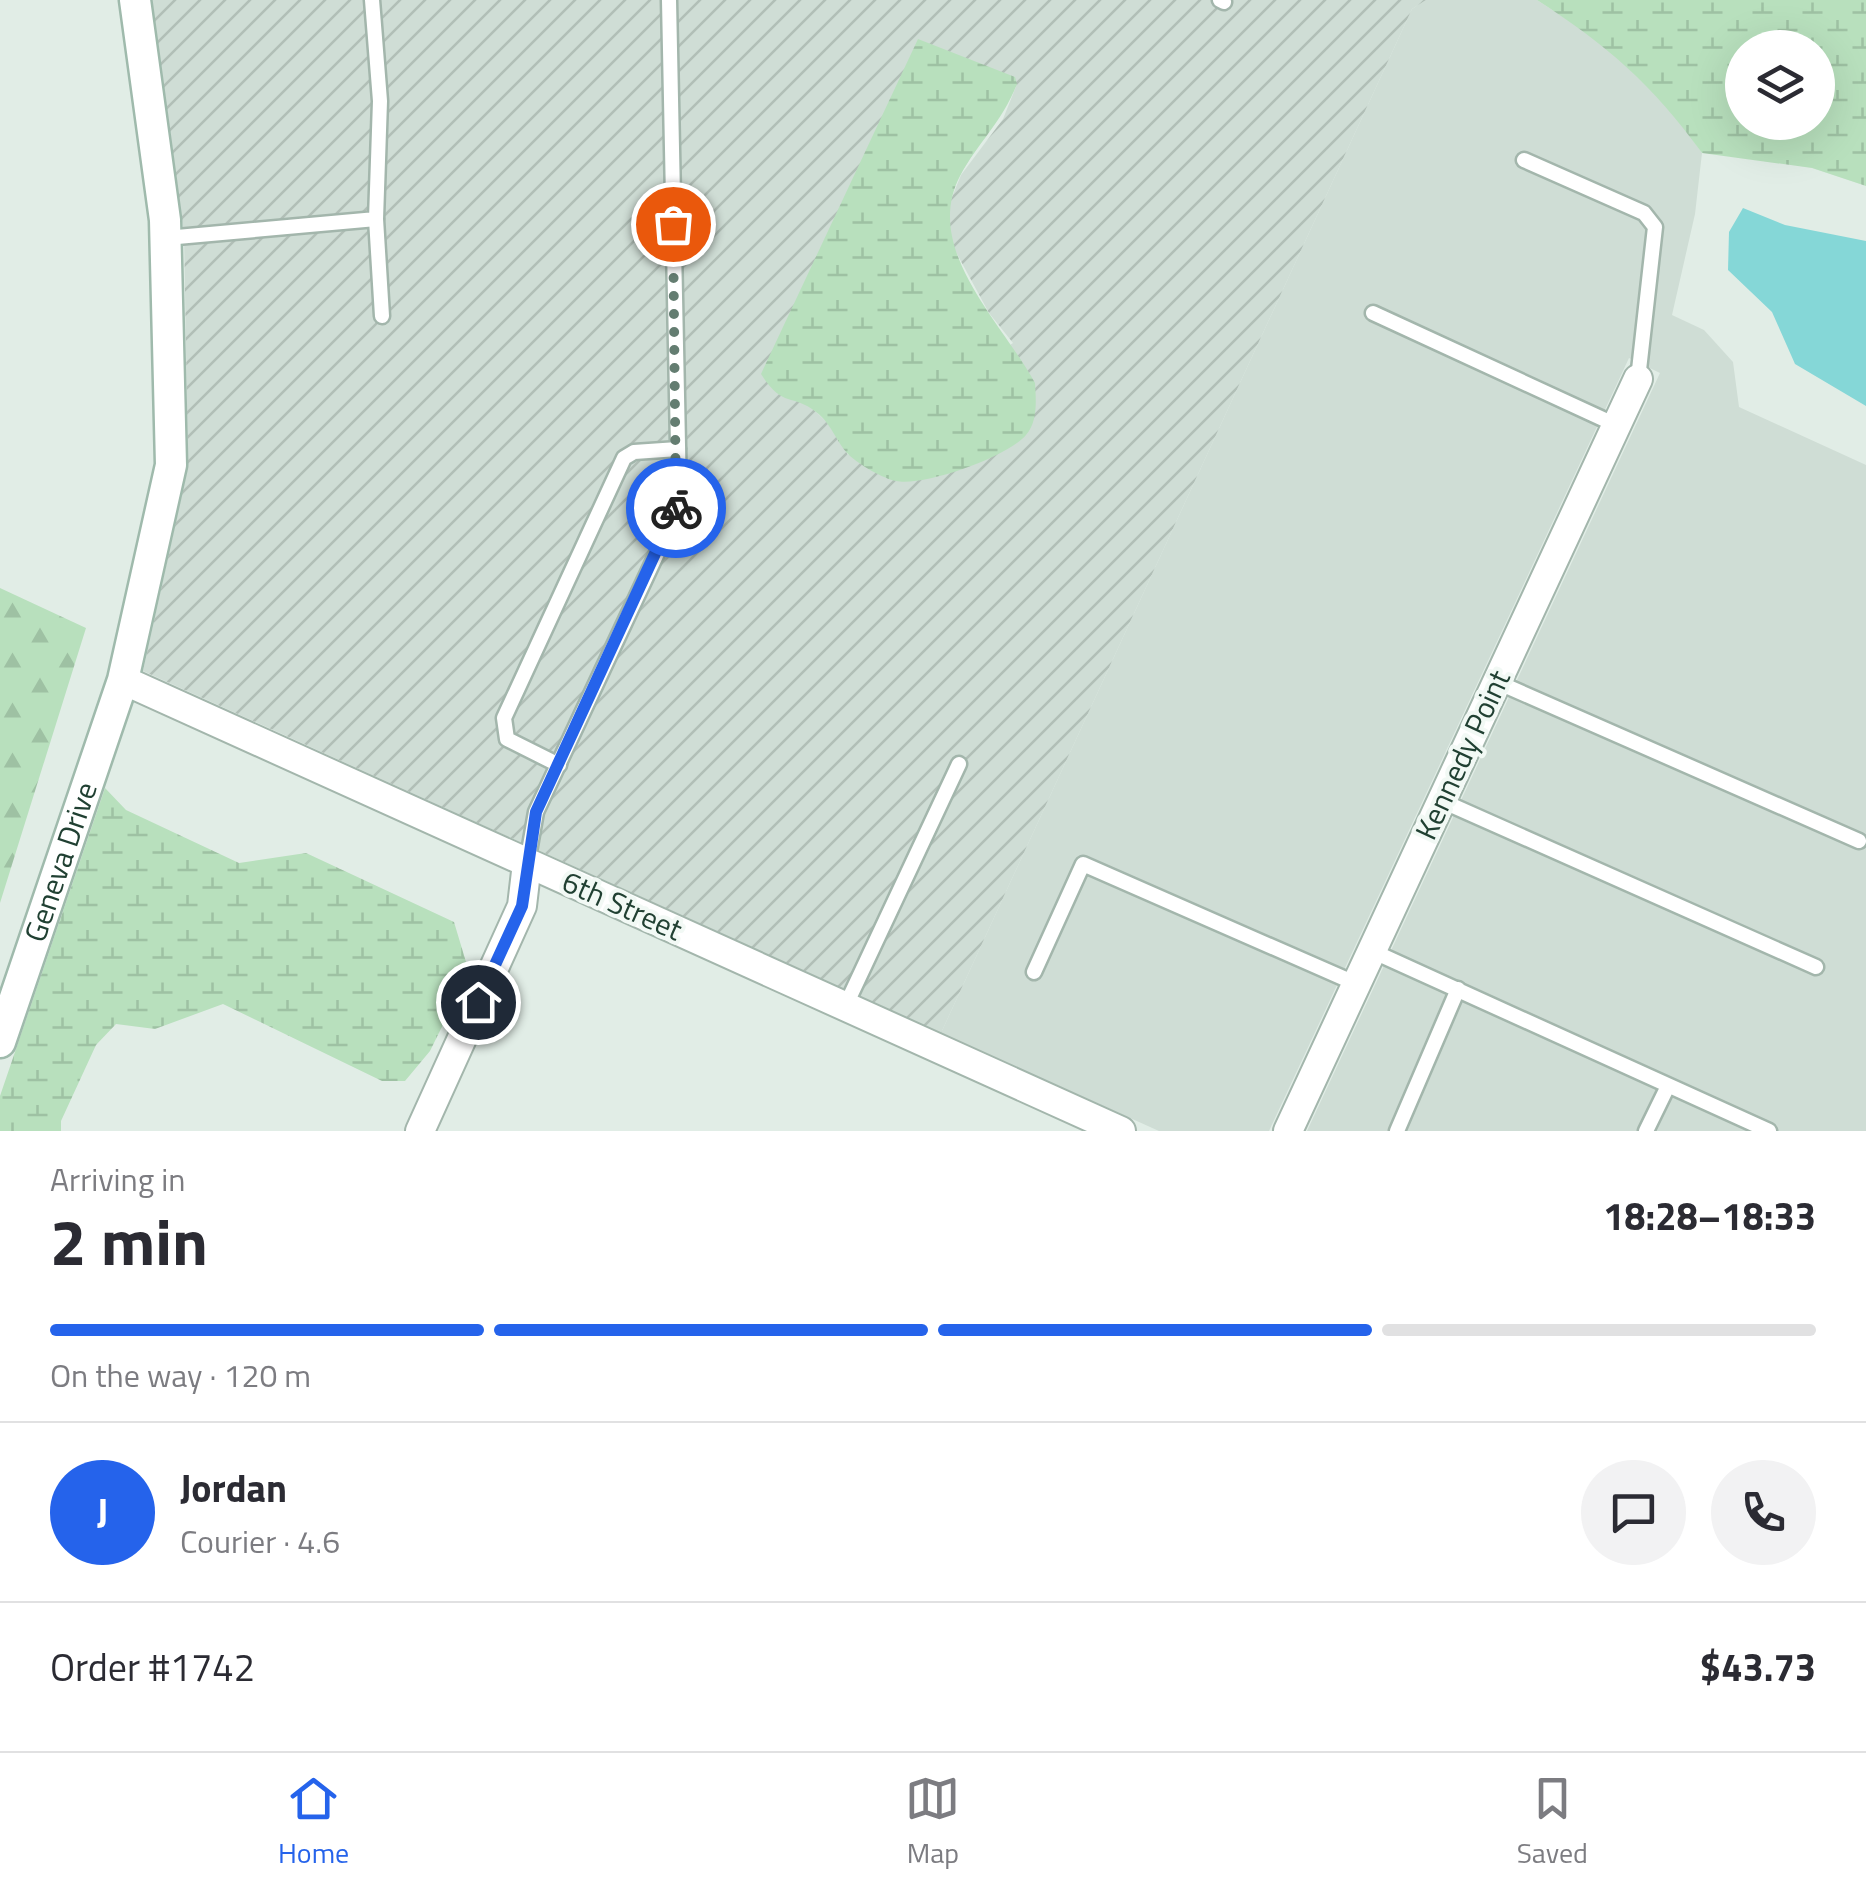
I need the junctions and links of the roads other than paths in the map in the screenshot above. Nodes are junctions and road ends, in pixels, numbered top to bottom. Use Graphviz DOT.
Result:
graph roads {
  1 [pos="135,0"];
  2 [pos="372,0"];
  3 [pos="668,0"];
  4 [pos="1524,160"];
  5 [pos="376,219"];
  6 [pos="166,238"];
  7 [pos="1373,313"];
  8 [pos="382,316"];
  9 [pos="1638,379"];
  10 [pos="1616,426"];
  11 [pos="678,449"];
  12 [pos="123,680"];
  13 [pos="1497,682"];
  14 [pos="960,764"];
  15 [pos="558,765"];
  16 [pos="1442,802"];
  17 [pos="1859,841"];
  18 [pos="527,863"];
  19 [pos="1372,951"];
  20 [pos="1816,967"];
  21 [pos="1034,972"];
  22 [pos="1357,984"];
  23 [pos="1458,989"];
  24 [pos="845,1006"];
  25 [pos="0,1042"];
  26 [pos="1667,1088"];
  27 [pos="420,1131"];
  28 [pos="1121,1131"];
  29 [pos="1288,1131"];
  30 [pos="1398,1131"];
  31 [pos="1646,1131"];
  32 [pos="1769,1131"];
  1 -- 6 [label="main road, Geneva Drive"];
  2 -- 5 [label="lane"];
  3 -- 11 [label="lane"];
  4 -- 9 [label="lane"];
  5 -- 6 [label="lane"];
  5 -- 8 [label="lane"];
  6 -- 12 [label="main road, Geneva Drive"];
  7 -- 10 [label="lane"];
  9 -- 10 [label="street, Kennedy Point"];
  10 -- 13 [label="street, Kennedy Point"];
  11 -- 15 [label="lane"];
  11 -- 15 [label="lane"];
  12 -- 18 [label="street, 6th Street"];
  12 -- 25 [label="main road, Geneva Drive"];
  13 -- 16 [label="street, Kennedy Point"];
  13 -- 17 [label="lane"];
  14 -- 24 [label="lane"];
  15 -- 18 [label="lane"];
  16 -- 19 [label="street, Kennedy Point"];
  16 -- 20 [label="lane"];
  18 -- 24 [label="street, 6th Street"];
  18 -- 27 [label="street"];
  19 -- 22 [label="street, Kennedy Point"];
  19 -- 23 [label="lane"];
  21 -- 22 [label="lane"];
  22 -- 29 [label="street, Kennedy Point"];
  23 -- 26 [label="lane"];
  23 -- 30 [label="lane"];
  24 -- 28 [label="street, 6th Street"];
  26 -- 31 [label="lane"];
  26 -- 32 [label="lane"];
}
